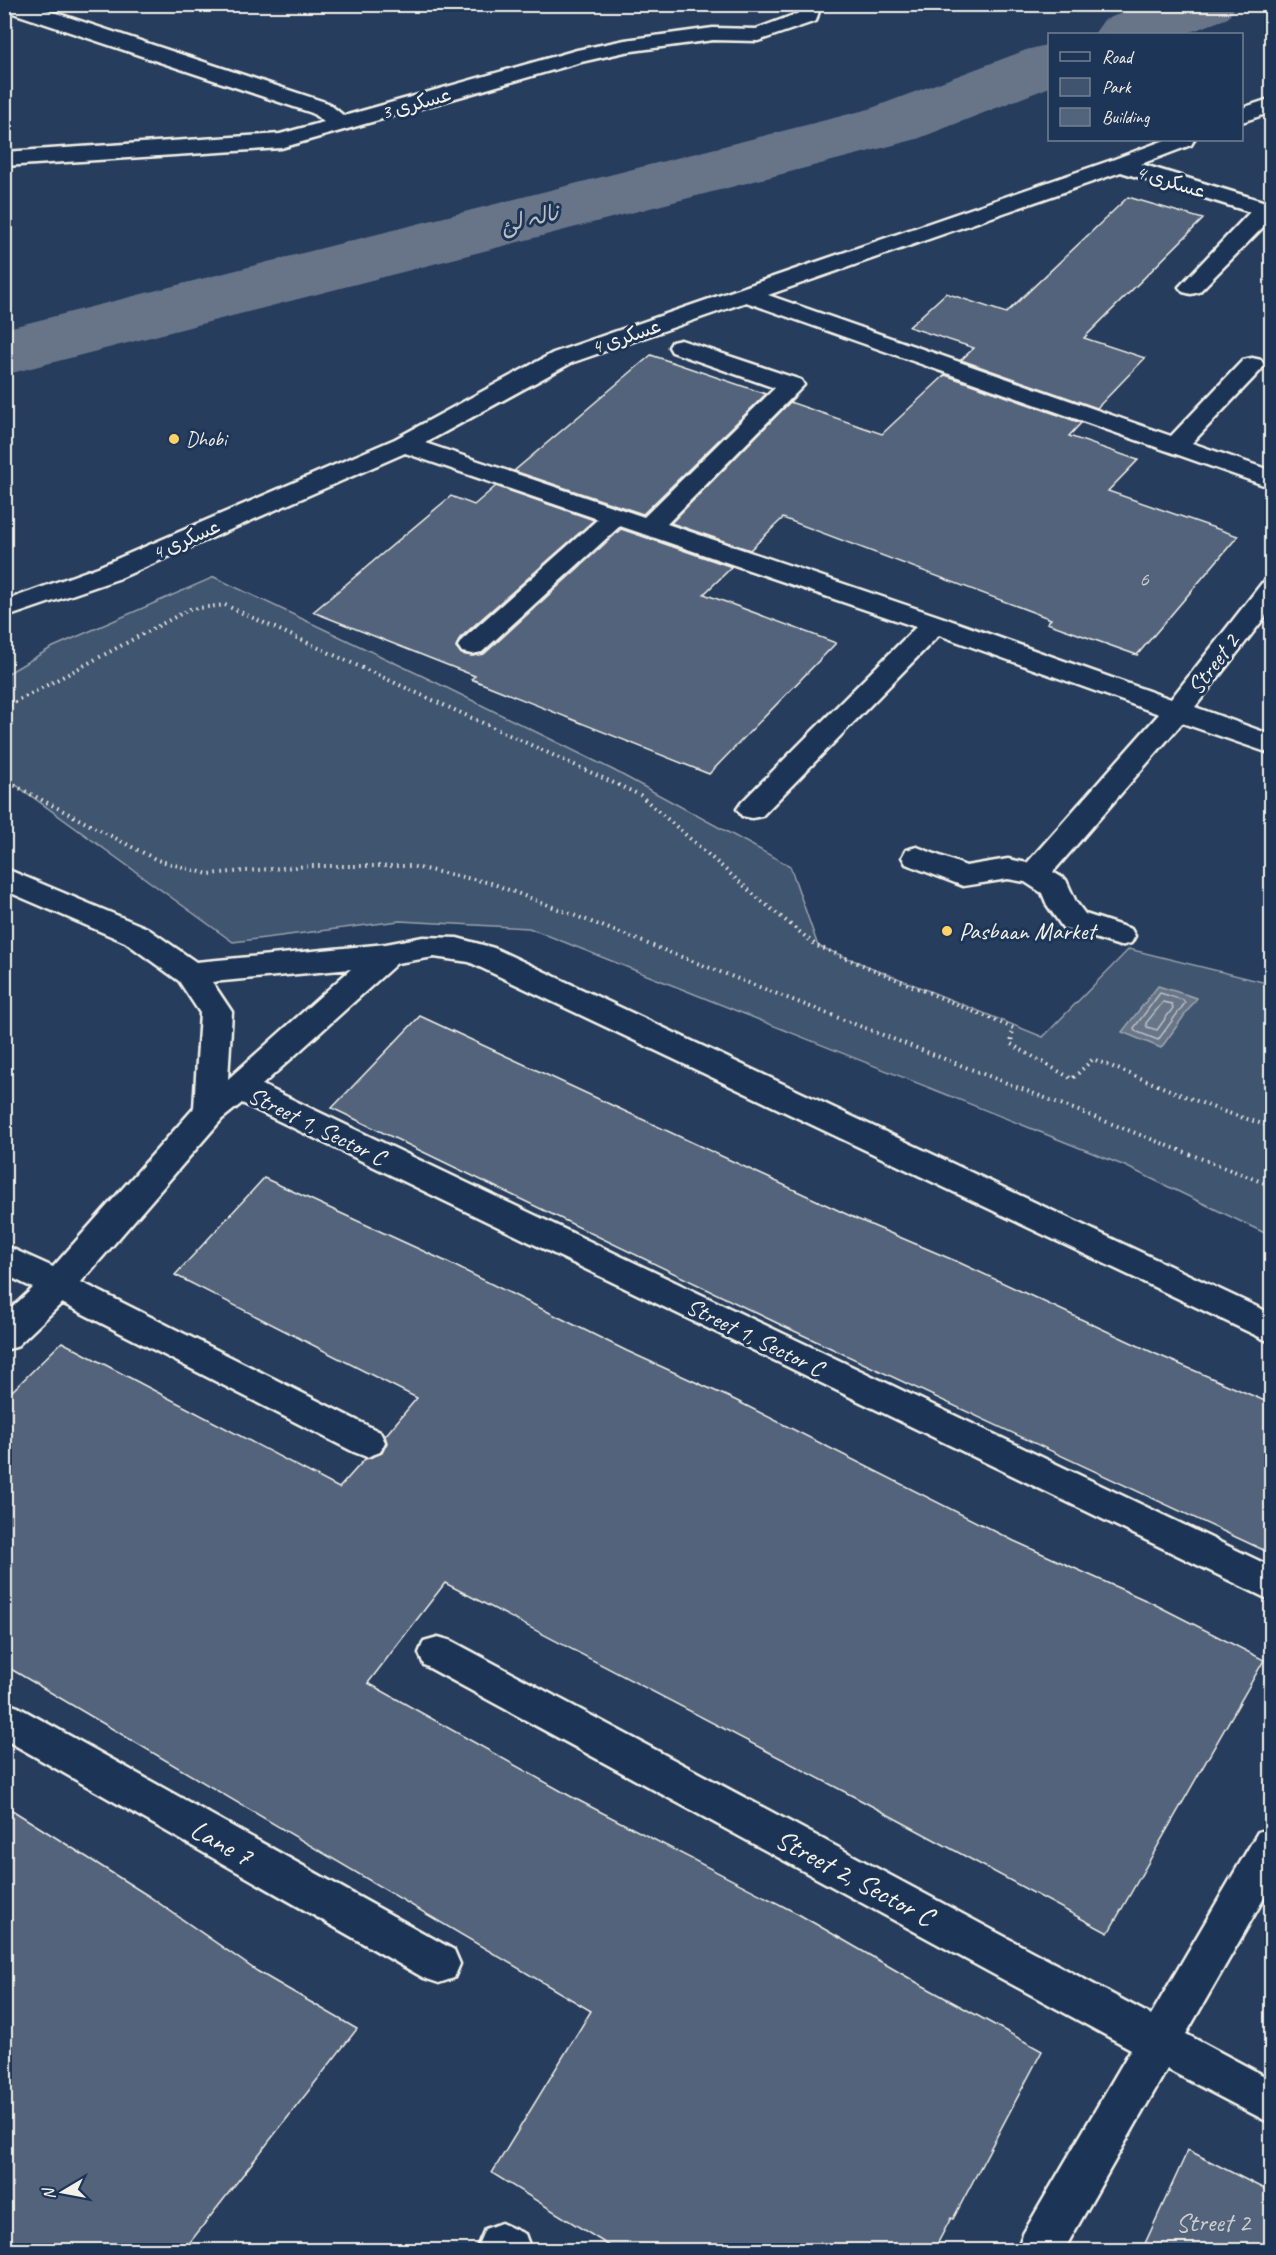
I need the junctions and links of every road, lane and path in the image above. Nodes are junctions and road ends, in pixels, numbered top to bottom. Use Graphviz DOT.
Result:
graph roads {
  1 [pos="7,4"];
  2 [pos="811,4"];
  3 [pos="256,86"];
  4 [pos="1272,104"];
  5 [pos="1243,116"];
  6 [pos="342,125"];
  7 [pos="1180,141"];
  8 [pos="221,145"];
  9 [pos="4,159"];
  10 [pos="1120,165"];
  11 [pos="1268,210"];
  12 [pos="1191,286"];
  13 [pos="747,295"];
  14 [pos="681,347"];
  15 [pos="1252,365"];
  16 [pos="404,444"];
  17 [pos="1176,446"];
  18 [pos="1272,480"];
  19 [pos="616,516"];
  20 [pos="649,527"];
  21 [pos="1272,589"];
  22 [pos="4,610"];
  23 [pos="934,624"];
  24 [pos="472,646"];
  25 [pos="4,708"];
  26 [pos="1177,711"];
  27 [pos="1272,745"];
  28 [pos="4,780"];
  29 [pos="752,809"];
  30 [pos="917,857"];
  31 [pos="1034,874"];
  32 [pos="4,878"];
  33 [pos="1120,936"];
  34 [pos="386,955"];
  35 [pos="190,973"];
  36 [pos="239,1088"];
  37 [pos="210,1111"];
  38 [pos="1272,1127"];
  39 [pos="1272,1186"];
  40 [pos="4,1258"];
  41 [pos="57,1286"];
  42 [pos="1272,1330"];
  43 [pos="4,1337"];
  44 [pos="367,1442"];
  45 [pos="1272,1585"];
  46 [pos="438,1653"];
  47 [pos="4,1719"];
  48 [pos="1272,1845"];
  49 [pos="440,1964"];
  50 [pos="1160,2041"];
  51 [pos="1272,2103"];
  52 [pos="1039,2250"];
  1 -- 3 [label="street"];
  2 -- 6 [label="street, عسکری 3"];
  3 -- 6 [label="street"];
  3 -- 8 [label="street"];
  4 -- 5 [label="street"];
  6 -- 8 [label="street, عسکری 3"];
  7 -- 10 [label="street"];
  8 -- 9 [label="street, عسکری 3"];
  10 -- 11 [label="street, عسکری 4"];
  10 -- 13 [label="street, عسکری 4"];
  11 -- 12 [label="street"];
  13 -- 16 [label="street, عسکری 4"];
  13 -- 17 [label="street"];
  14 -- 20 [label="street"];
  15 -- 17 [label="street"];
  16 -- 19 [label="street"];
  16 -- 22 [label="street, عسکری 4"];
  17 -- 18 [label="street"];
  19 -- 20 [label="street"];
  19 -- 24 [label="street"];
  20 -- 23 [label="street"];
  21 -- 26 [label="street, Street 2"];
  23 -- 26 [label="street"];
  23 -- 29 [label="street"];
  25 -- 38 [label="path"];
  26 -- 27 [label="street"];
  26 -- 31 [label="street, Street 2"];
  28 -- 39 [label="path"];
  30 -- 31 [label="street"];
  31 -- 33 [label="street"];
  32 -- 35 [label="street"];
  34 -- 35 [label="street"];
  34 -- 36 [label="street"];
  34 -- 42 [label="street"];
  35 -- 37 [label="street"];
  36 -- 37 [label="street"];
  36 -- 45 [label="street, Street 1, Sector C"];
  37 -- 41 [label="street"];
  40 -- 41 [label="street"];
  41 -- 43 [label="street"];
  41 -- 44 [label="street"];
  46 -- 50 [label="street, Street 2, Sector C"];
  47 -- 49 [label="street, Lane 7"];
  48 -- 50 [label="street"];
  50 -- 51 [label="street, Street 2, Sector C"];
  50 -- 52 [label="street"];
}
